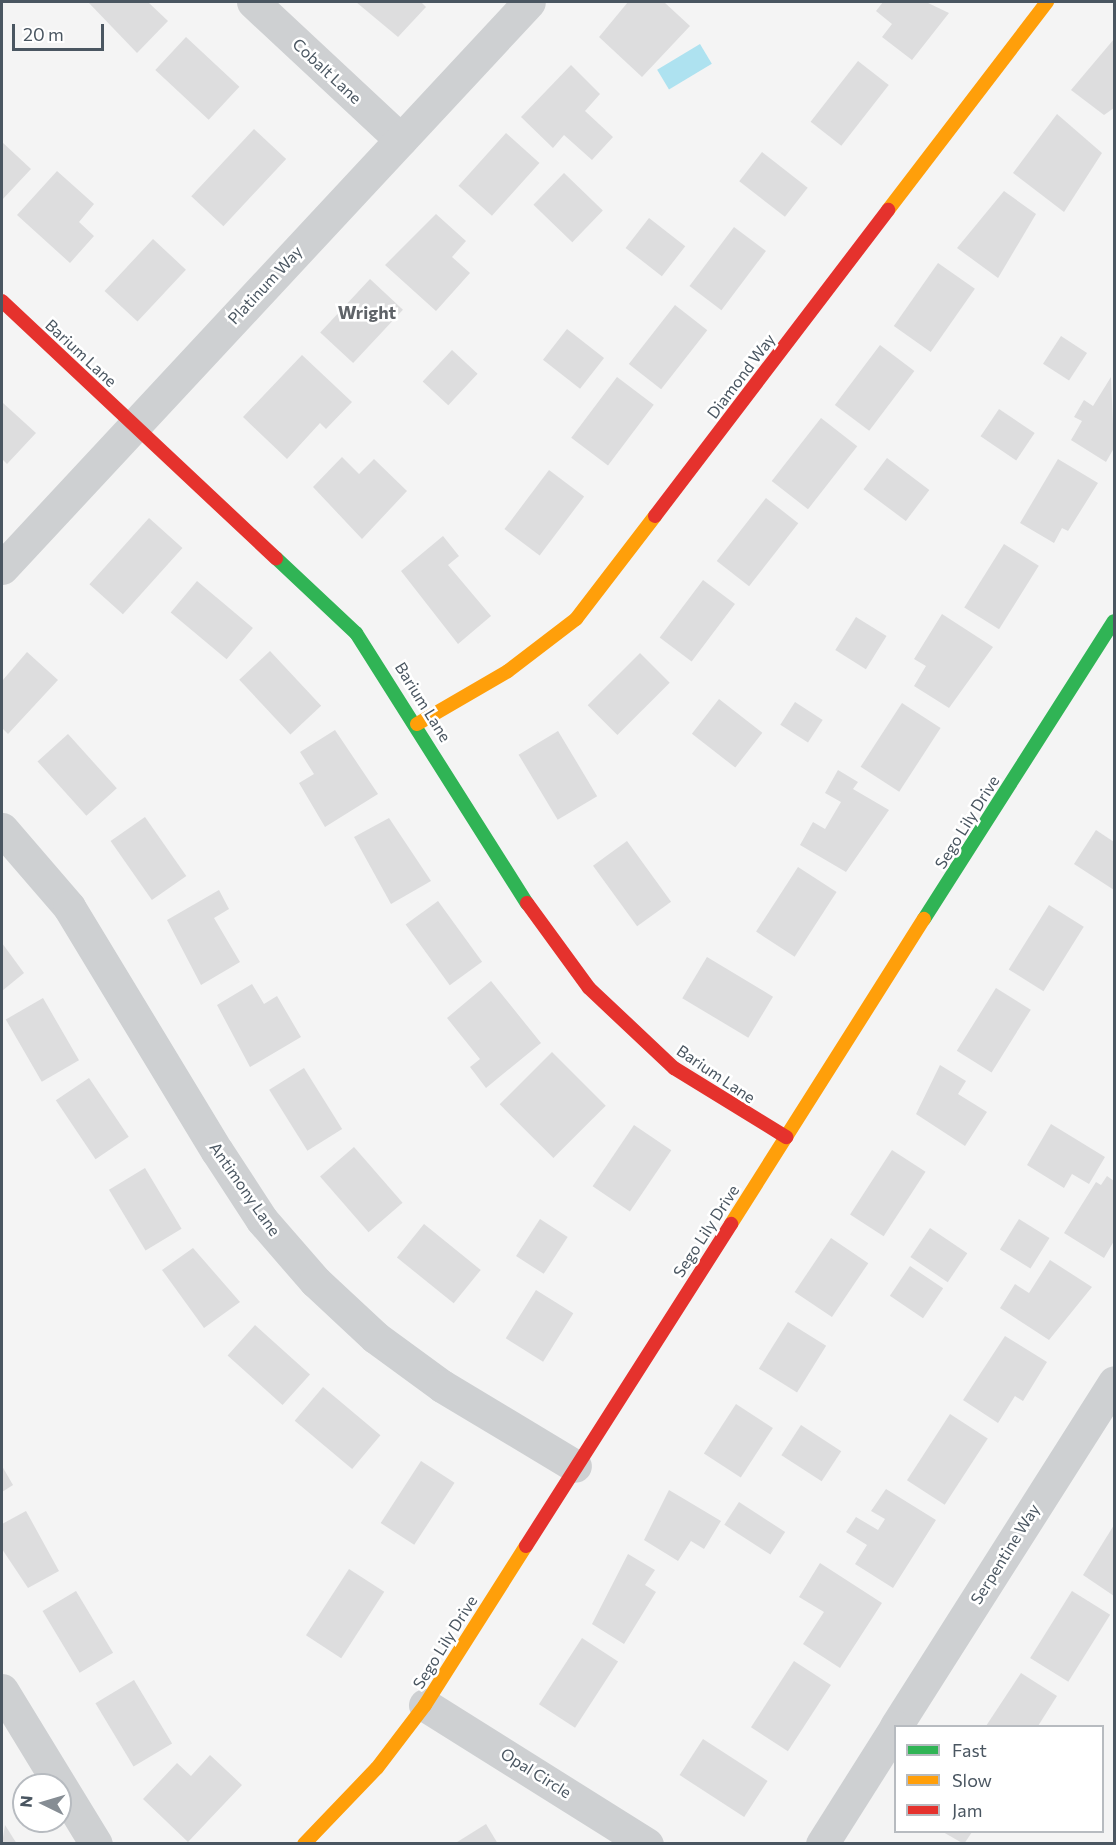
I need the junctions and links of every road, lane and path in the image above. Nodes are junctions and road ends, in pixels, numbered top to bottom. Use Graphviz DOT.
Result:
graph roads {
  1 [pos="253,2"];
  2 [pos="529,2"];
  3 [pos="1047,2"];
  4 [pos="400,140"];
  5 [pos="2,301"];
  6 [pos="135,425"];
  7 [pos="2,568"];
  8 [pos="1114,621"];
  9 [pos="417,724"];
  10 [pos="2,829"];
  11 [pos="786,1137"];
  12 [pos="1114,1382"];
  13 [pos="575,1466"];
  14 [pos="2,1690"];
  15 [pos="425,1705"];
  16 [pos="897,1725"];
  17 [pos="894,1730"];
  18 [pos="96,1844"];
  19 [pos="304,1844"];
  20 [pos="647,1844"];
  21 [pos="822,1844"];
  1 -- 4 [label="street, Cobalt Lane"];
  2 -- 4 [label="street, Platinum Way"];
  3 -- 9 [label="street, Diamond Way"];
  4 -- 6 [label="street, Platinum Way"];
  5 -- 6 [label="street, Barium Lane"];
  6 -- 7 [label="street, Platinum Way"];
  6 -- 9 [label="street, Barium Lane"];
  8 -- 11 [label="street, Sego Lily Drive"];
  9 -- 11 [label="street, Barium Lane"];
  10 -- 13 [label="street, Antimony Lane"];
  11 -- 13 [label="street, Sego Lily Drive"];
  12 -- 16 [label="street, Serpentine Way"];
  13 -- 15 [label="street, Sego Lily Drive"];
  14 -- 18 [label="street"];
  15 -- 19 [label="street, Sego Lily Drive"];
  15 -- 20 [label="street, Opal Circle"];
  17 -- 21 [label="street, Serpentine Way"];
}
